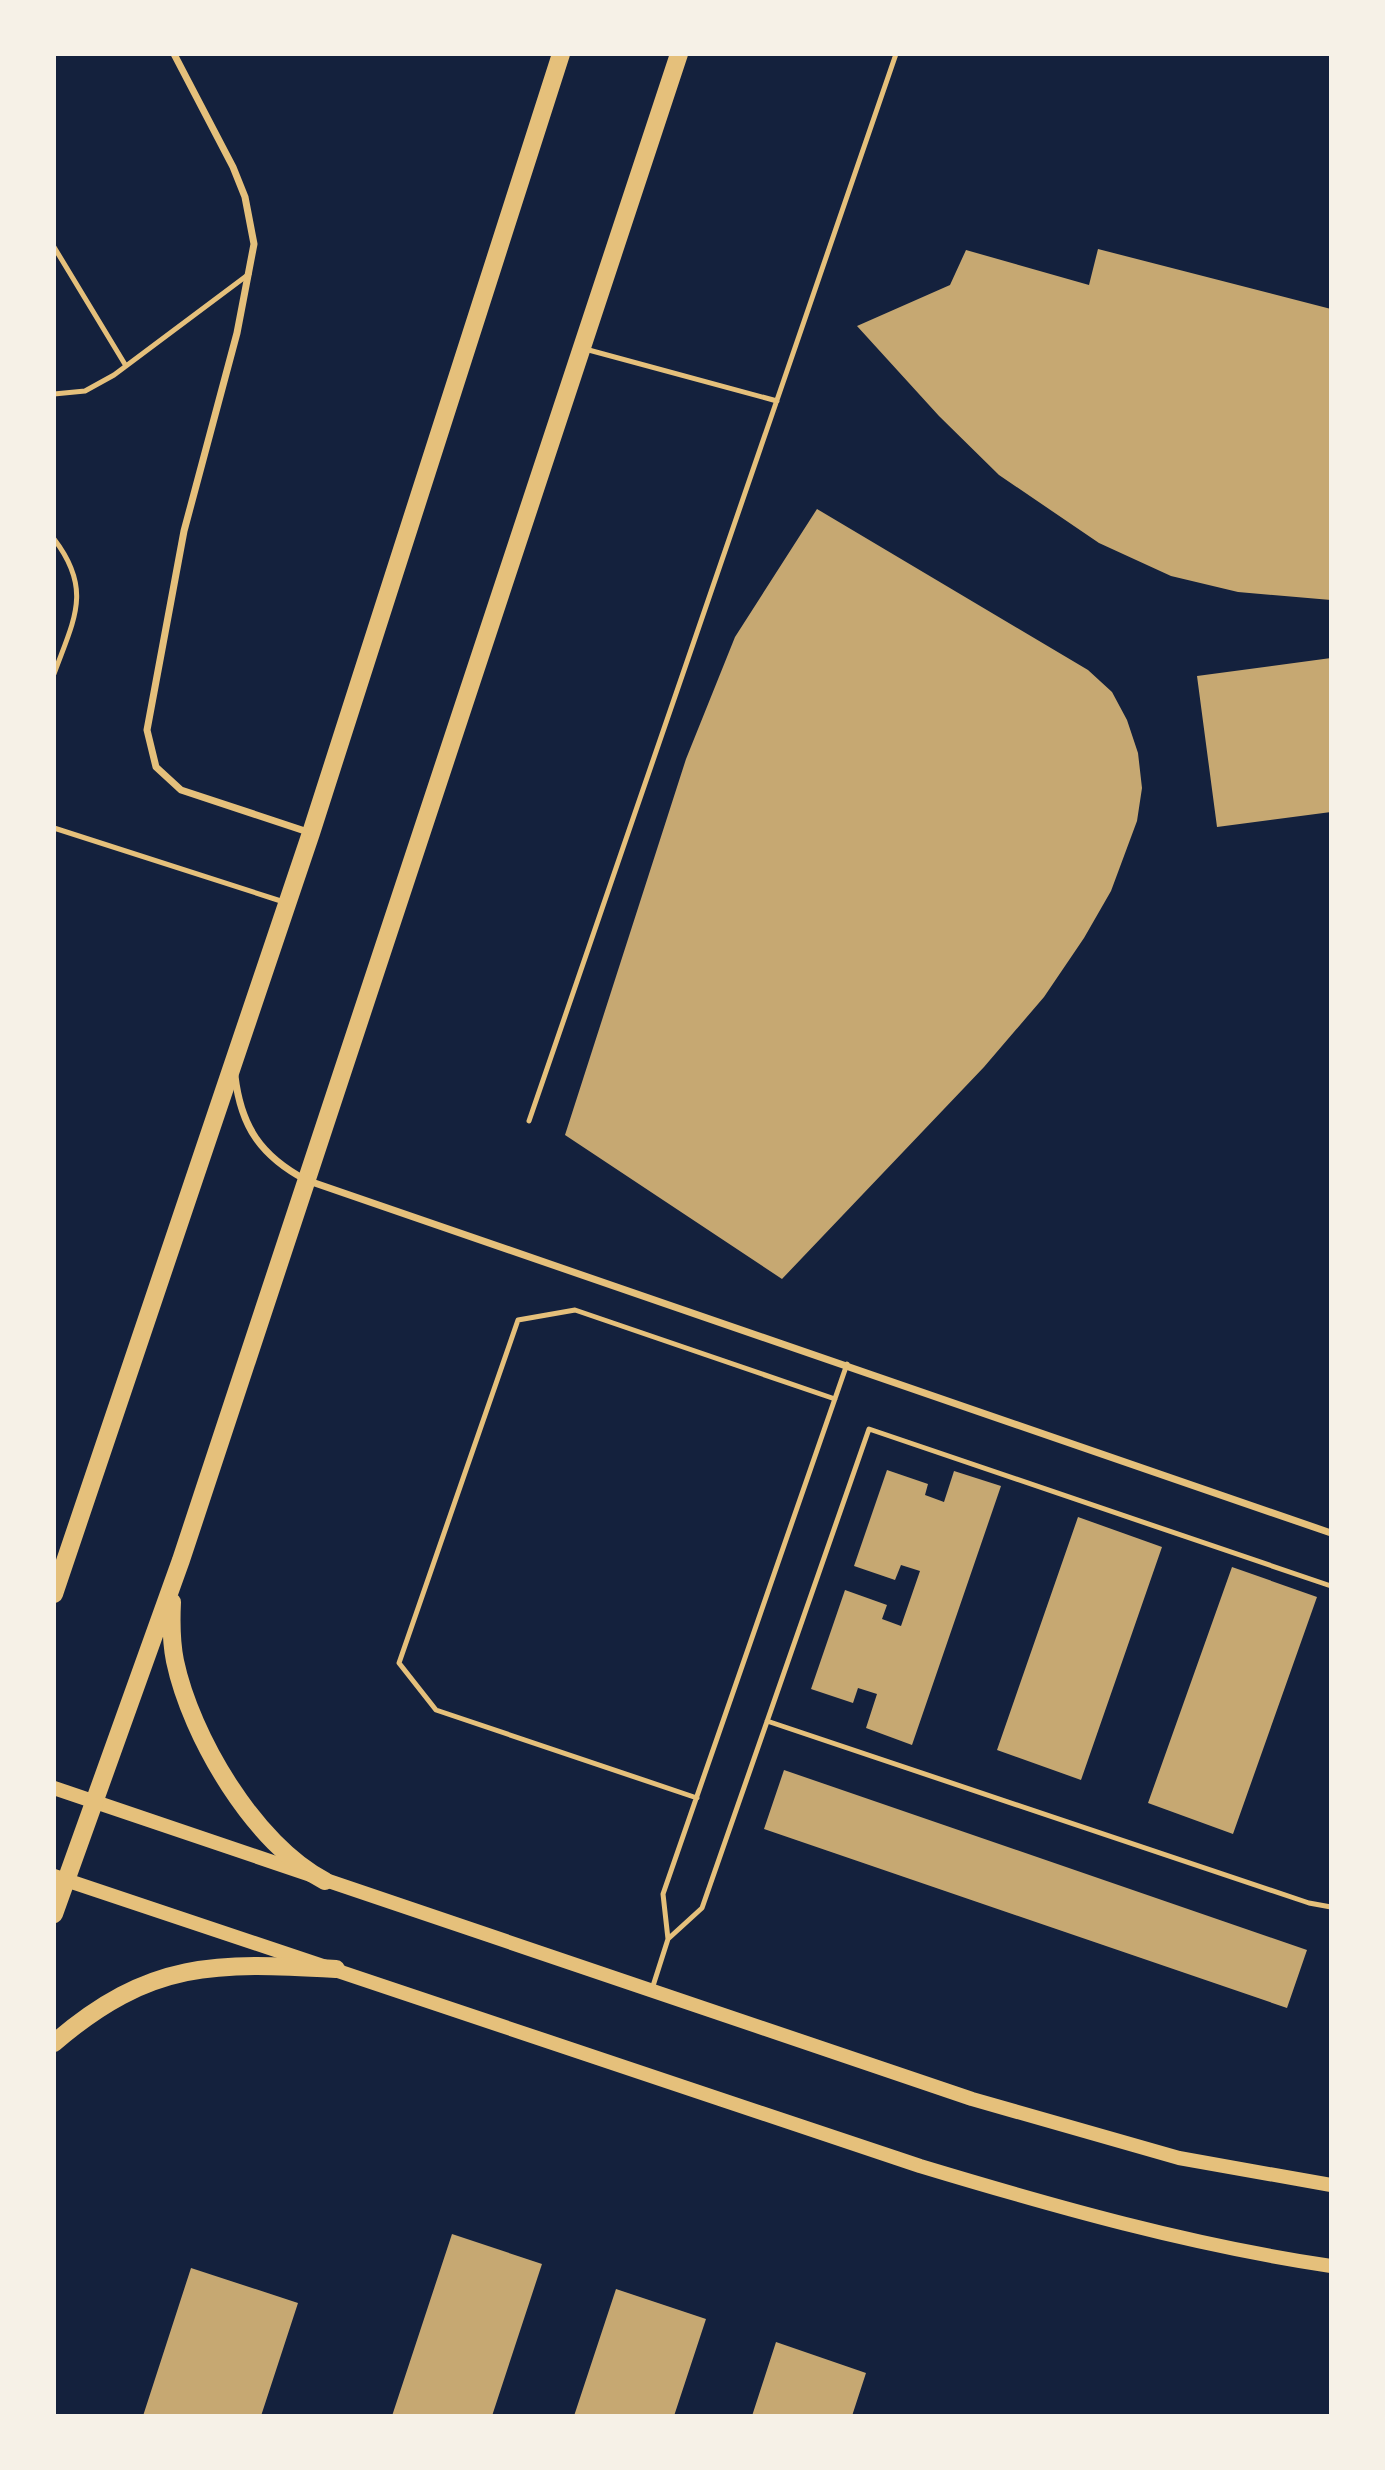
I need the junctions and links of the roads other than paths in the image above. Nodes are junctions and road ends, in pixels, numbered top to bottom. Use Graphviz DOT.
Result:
graph roads {
  1 [pos="174,54"];
  2 [pos="561,54"];
  3 [pos="679,54"];
  4 [pos="897,54"];
  5 [pos="54,247"];
  6 [pos="251,272"];
  7 [pos="582,348"];
  8 [pos="126,366"];
  9 [pos="54,394"];
  10 [pos="777,401"];
  11 [pos="54,539"];
  12 [pos="54,674"];
  13 [pos="54,828"];
  14 [pos="311,833"];
  15 [pos="287,903"];
  16 [pos="234,1061"];
  17 [pos="529,1121"];
  18 [pos="306,1180"];
  19 [pos="848,1364"];
  20 [pos="835,1399"];
  21 [pos="1331,1533"];
  22 [pos="67,1556"];
  23 [pos="181,1560"];
  24 [pos="54,1571"];
  25 [pos="1331,1586"];
  26 [pos="54,1594"];
  27 [pos="767,1721"];
  28 [pos="54,1788"];
  29 [pos="697,1798"];
  30 [pos="94,1801"];
  31 [pos="60,1878"];
  32 [pos="326,1881"];
  33 [pos="1331,1908"];
  34 [pos="54,1914"];
  35 [pos="668,1938"];
  36 [pos="336,1969"];
  37 [pos="652,1991"];
  38 [pos="54,2043"];
  39 [pos="1331,2185"];
  40 [pos="1331,2266"];
  1 -- 6 [label="street"];
  2 -- 14 [label="main road"];
  3 -- 7 [label="main road"];
  4 -- 10 [label="lane"];
  5 -- 8 [label="lane"];
  6 -- 8 [label="lane"];
  6 -- 14 [label="street"];
  7 -- 10 [label="lane"];
  7 -- 18 [label="main road"];
  8 -- 9 [label="lane"];
  10 -- 17 [label="lane"];
  11 -- 12 [label="lane"];
  13 -- 15 [label="lane"];
  14 -- 15 [label="main road"];
  15 -- 16 [label="main road"];
  16 -- 18 [label="street"];
  16 -- 22 [label="main road"];
  18 -- 19 [label="street"];
  18 -- 23 [label="main road"];
  19 -- 20 [label="lane"];
  19 -- 21 [label="street"];
  20 -- 29 [label="lane"];
  20 -- 29 [label="lane"];
  22 -- 24 [label="main road"];
  22 -- 26 [label="main road"];
  23 -- 30 [label="main road"];
  23 -- 32 [label="main road"];
  25 -- 27 [label="lane"];
  27 -- 33 [label="lane"];
  27 -- 35 [label="lane"];
  28 -- 30 [label="main road"];
  29 -- 35 [label="lane"];
  30 -- 31 [label="main road"];
  30 -- 32 [label="main road"];
  31 -- 34 [label="main road"];
  31 -- 36 [label="main road"];
  32 -- 37 [label="main road"];
  35 -- 37 [label="lane"];
  36 -- 38 [label="main road"];
  36 -- 40 [label="main road"];
  37 -- 39 [label="main road"];
}
